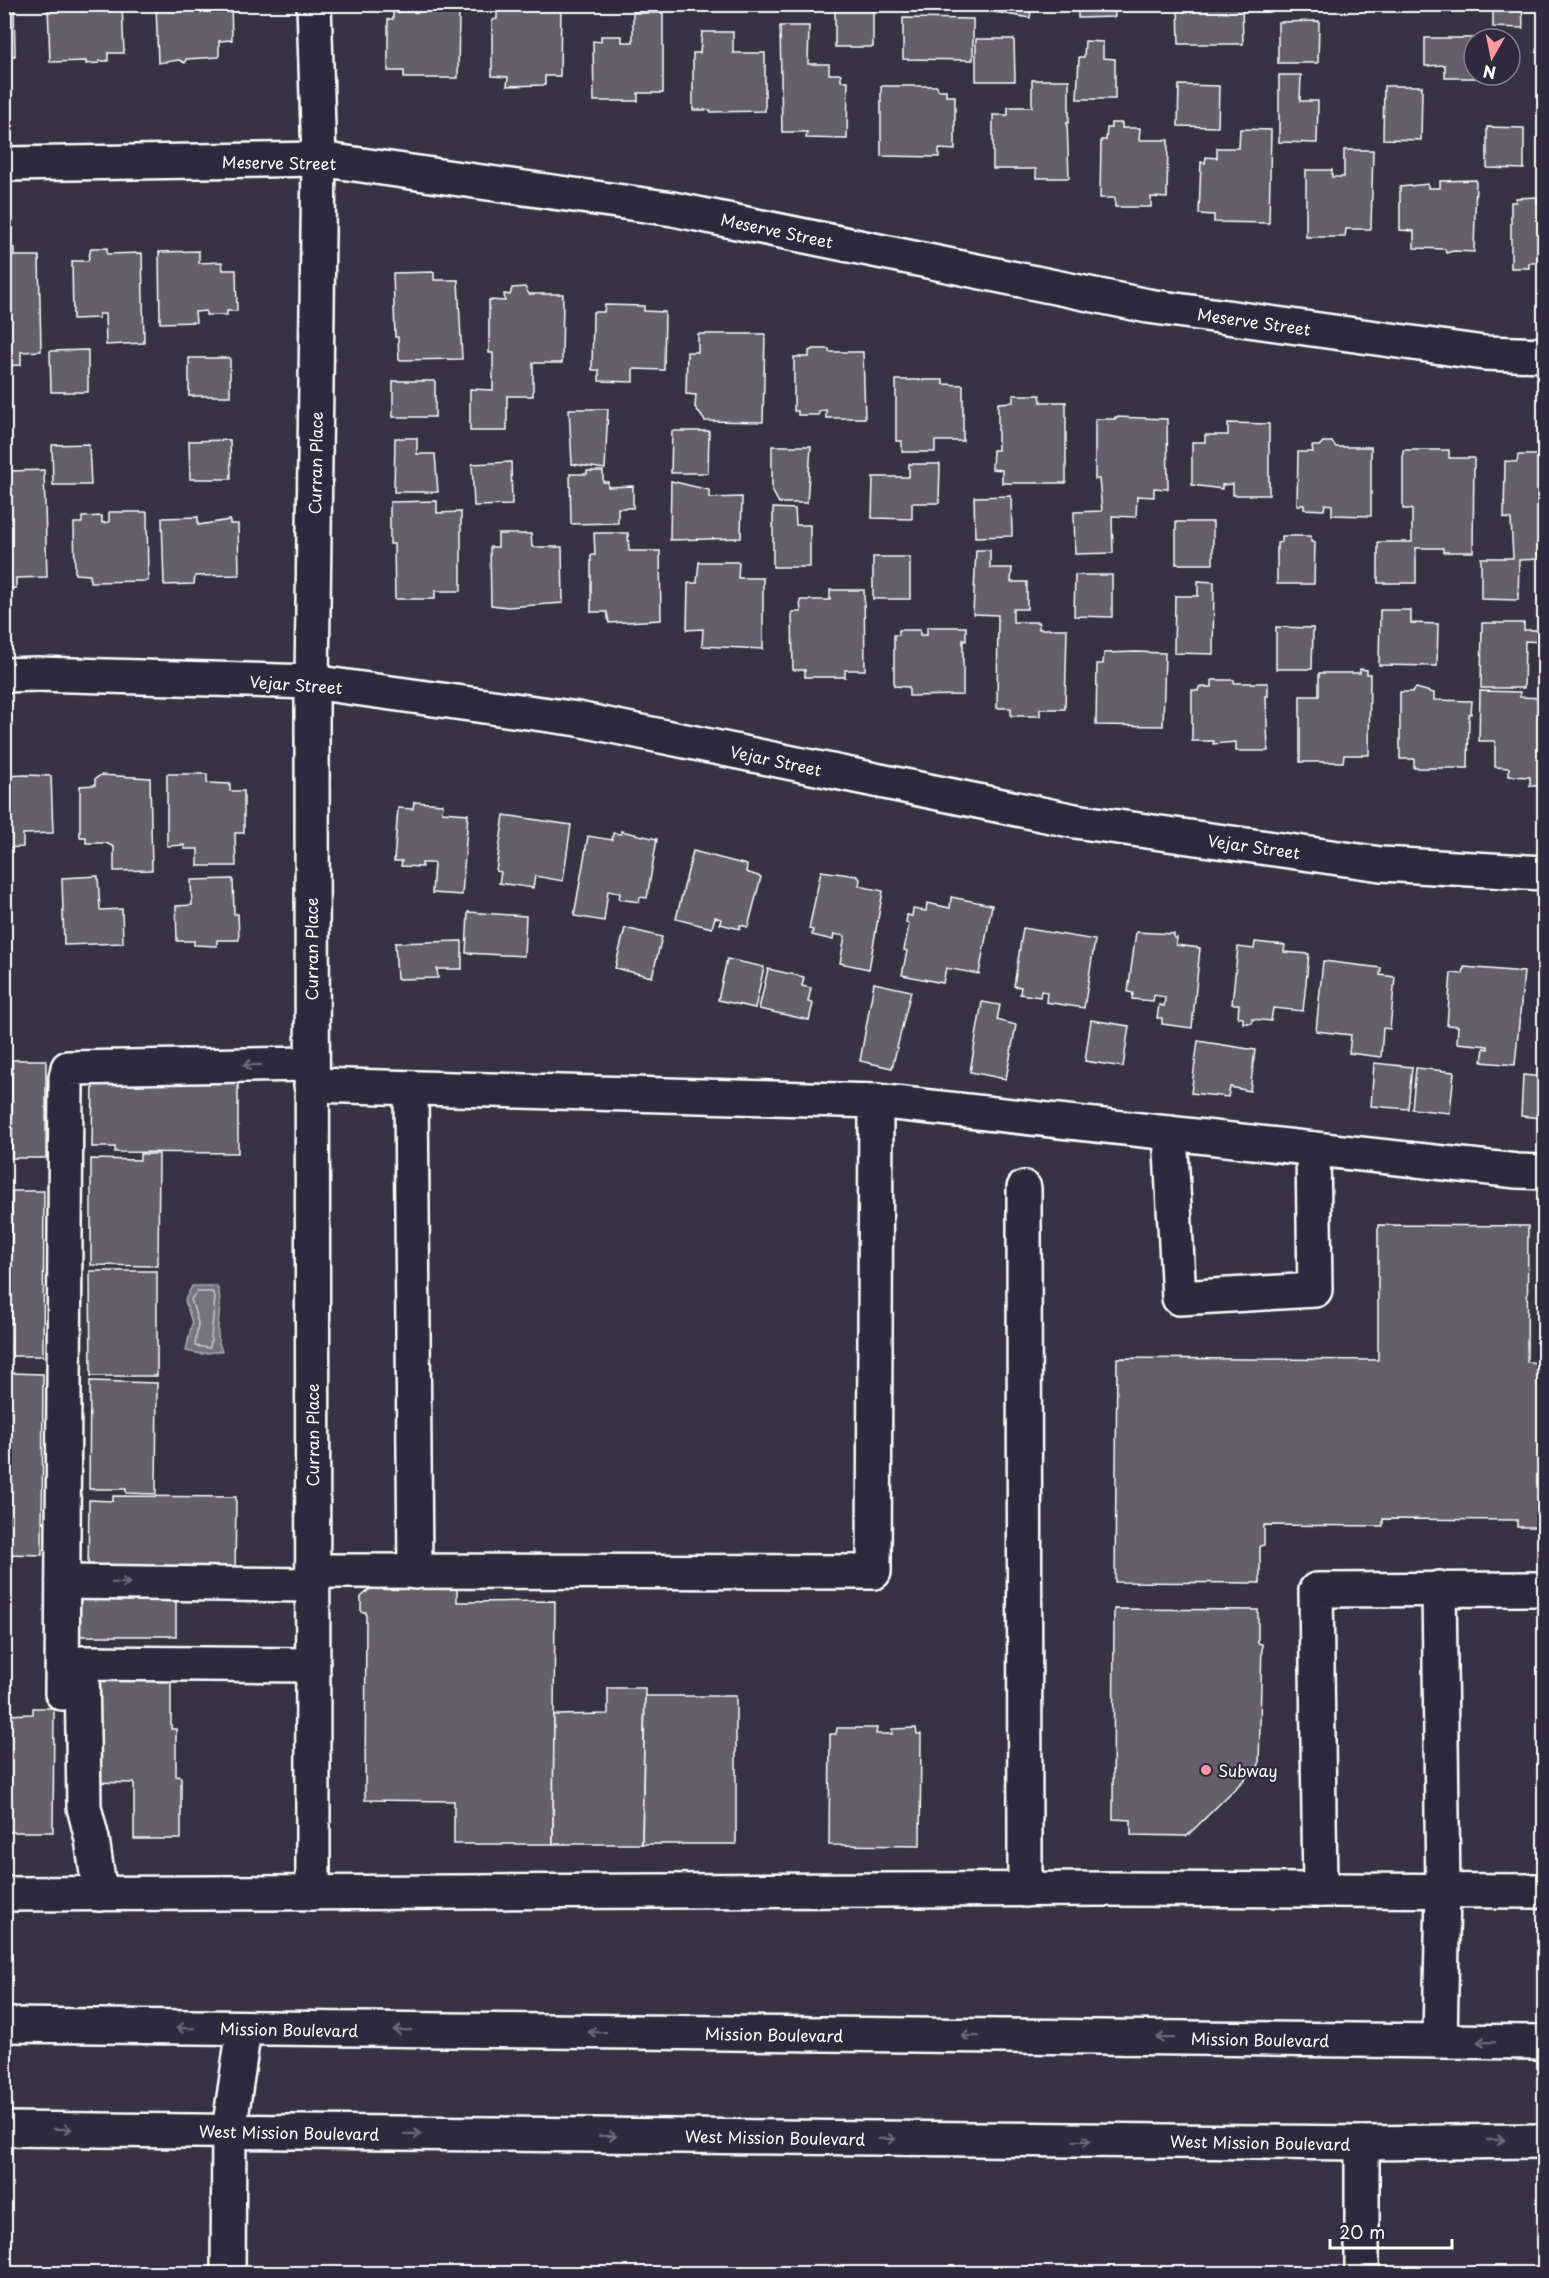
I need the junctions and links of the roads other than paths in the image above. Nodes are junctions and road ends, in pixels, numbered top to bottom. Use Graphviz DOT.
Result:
graph roads {
  1 [pos="314,4"];
  2 [pos="319,159"];
  3 [pos="4,164"];
  4 [pos="1545,355"];
  5 [pos="4,675"];
  6 [pos="312,682"];
  7 [pos="1545,873"];
  8 [pos="311,1075"];
  9 [pos="411,1088"];
  10 [pos="876,1101"];
  11 [pos="1170,1133"];
  12 [pos="1313,1149"];
  13 [pos="1545,1172"];
  14 [pos="1024,1188"];
  15 [pos="415,1572"];
  16 [pos="312,1578"];
  17 [pos="63,1582"];
  18 [pos="1439,1588"];
  19 [pos="1545,1589"];
  20 [pos="312,1665"];
  21 [pos="62,1693"];
  22 [pos="1025,1890"];
  23 [pos="1320,1890"];
  24 [pos="1443,1890"];
  25 [pos="1545,1891"];
  26 [pos="313,1893"];
  27 [pos="4,1894"];
  28 [pos="100,1894"];
  29 [pos="4,2025"];
  30 [pos="244,2029"];
  31 [pos="1440,2041"];
  32 [pos="1545,2042"];
  33 [pos="4,2129"];
  34 [pos="229,2131"];
  35 [pos="1545,2140"];
  36 [pos="1362,2143"];
  37 [pos="228,2274"];
  38 [pos="1362,2274"];
  1 -- 2 [label="street, Curran Place"];
  2 -- 3 [label="street, Meserve Street"];
  2 -- 4 [label="street, Meserve Street"];
  2 -- 6 [label="street, Curran Place"];
  5 -- 6 [label="street, Vejar Street"];
  6 -- 7 [label="street, Vejar Street"];
  6 -- 8 [label="street, Curran Place"];
  8 -- 9 [label="street"];
  8 -- 16 [label="street, Curran Place"];
  8 -- 17 [label="street, one-way"];
  9 -- 10 [label="street"];
  9 -- 15 [label="street"];
  10 -- 11 [label="street"];
  10 -- 15 [label="street"];
  11 -- 12 [label="street"];
  11 -- 12 [label="street"];
  12 -- 13 [label="street"];
  14 -- 22 [label="street"];
  15 -- 16 [label="street"];
  17 -- 16 [label="street, one-way"];
  16 -- 20 [label="street, Curran Place"];
  17 -- 21 [label="street"];
  18 -- 19 [label="street"];
  18 -- 23 [label="street"];
  18 -- 24 [label="street"];
  20 -- 26 [label="street, Curran Place"];
  20 -- 28 [label="street"];
  22 -- 23 [label="street"];
  22 -- 26 [label="street"];
  23 -- 24 [label="street"];
  24 -- 25 [label="street"];
  24 -- 31 [label="street"];
  26 -- 28 [label="street"];
  27 -- 28 [label="street"];
  30 -- 29 [label="street, Mission Boulevard, one-way"];
  31 -- 30 [label="street, Mission Boulevard, one-way"];
  30 -- 34 [label="street"];
  32 -- 31 [label="street, Mission Boulevard, one-way"];
  33 -- 34 [label="street, West Mission Boulevard, one-way"];
  34 -- 36 [label="street, West Mission Boulevard, one-way"];
  34 -- 37 [label="street"];
  36 -- 35 [label="street, West Mission Boulevard, one-way"];
  36 -- 38 [label="street"];
}
